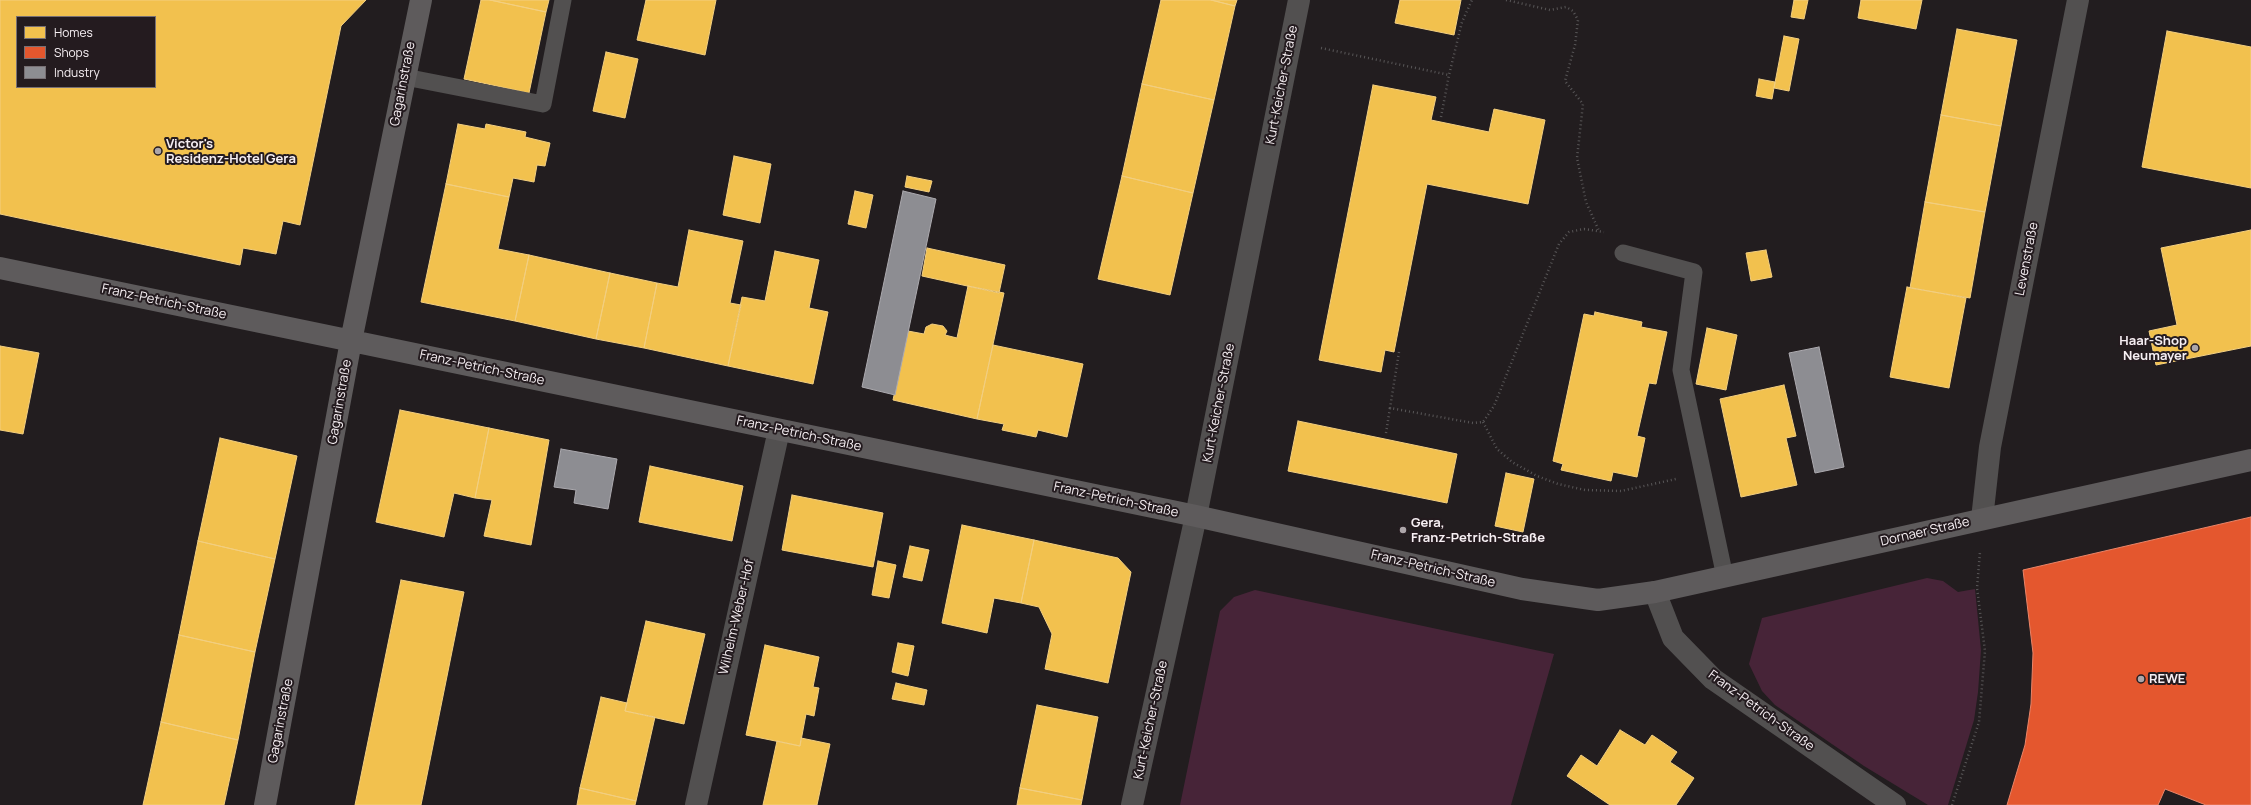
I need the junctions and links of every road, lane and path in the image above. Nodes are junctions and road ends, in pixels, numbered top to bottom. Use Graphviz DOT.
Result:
graph roads {
  1 [pos="421,0"];
  2 [pos="563,0"];
  3 [pos="1299,0"];
  4 [pos="1472,0"];
  5 [pos="1506,0"];
  6 [pos="2078,0"];
  7 [pos="1291,41"];
  8 [pos="1449,75"];
  9 [pos="405,77"];
  10 [pos="1441,117"];
  11 [pos="1599,231"];
  12 [pos="1606,233"];
  13 [pos="1623,253"];
  14 [pos="0,268"];
  15 [pos="352,341"];
  16 [pos="1400,352"];
  17 [pos="1390,408"];
  18 [pos="1483,422"];
  19 [pos="779,430"];
  20 [pos="1386,433"];
  21 [pos="2251,460"];
  22 [pos="1704,474"];
  23 [pos="1196,516"];
  24 [pos="1982,519"];
  25 [pos="1725,577"];
  26 [pos="1655,592"];
  27 [pos="1598,600"];
  28 [pos="265,805"];
  29 [pos="696,805"];
  30 [pos="1132,805"];
  31 [pos="1894,805"];
  32 [pos="1952,805"];
  1 -- 9 [label="street, Gagarinstraße"];
  2 -- 9 [label="lane"];
  3 -- 7 [label="street, Kurt-Keicher-Straße"];
  4 -- 8 [label="path"];
  5 -- 11 [label="path"];
  6 -- 24 [label="street, Levenstraße"];
  7 -- 8 [label="path"];
  7 -- 23 [label="street, Kurt-Keicher-Straße"];
  8 -- 10 [label="path"];
  9 -- 15 [label="street, Gagarinstraße"];
  11 -- 12 [label="path"];
  11 -- 18 [label="path"];
  13 -- 22 [label="lane"];
  14 -- 15 [label="street, Franz-Petrich-Straße"];
  15 -- 19 [label="street, Franz-Petrich-Straße"];
  15 -- 28 [label="street, Gagarinstraße"];
  16 -- 17 [label="path"];
  17 -- 18 [label="path"];
  17 -- 20 [label="path"];
  18 -- 22 [label="path"];
  19 -- 23 [label="street, Franz-Petrich-Straße"];
  19 -- 29 [label="street, Wilhelm-Weber-Hof"];
  21 -- 24 [label="street, Dornaer Straße"];
  22 -- 25 [label="lane"];
  23 -- 27 [label="street, Franz-Petrich-Straße"];
  23 -- 30 [label="street, Kurt-Keicher-Straße"];
  24 -- 25 [label="street, Dornaer Straße"];
  24 -- 32 [label="path"];
  25 -- 26 [label="street, Dornaer Straße"];
  26 -- 27 [label="street, Dornaer Straße"];
  26 -- 31 [label="street, Franz-Petrich-Straße"];
}
